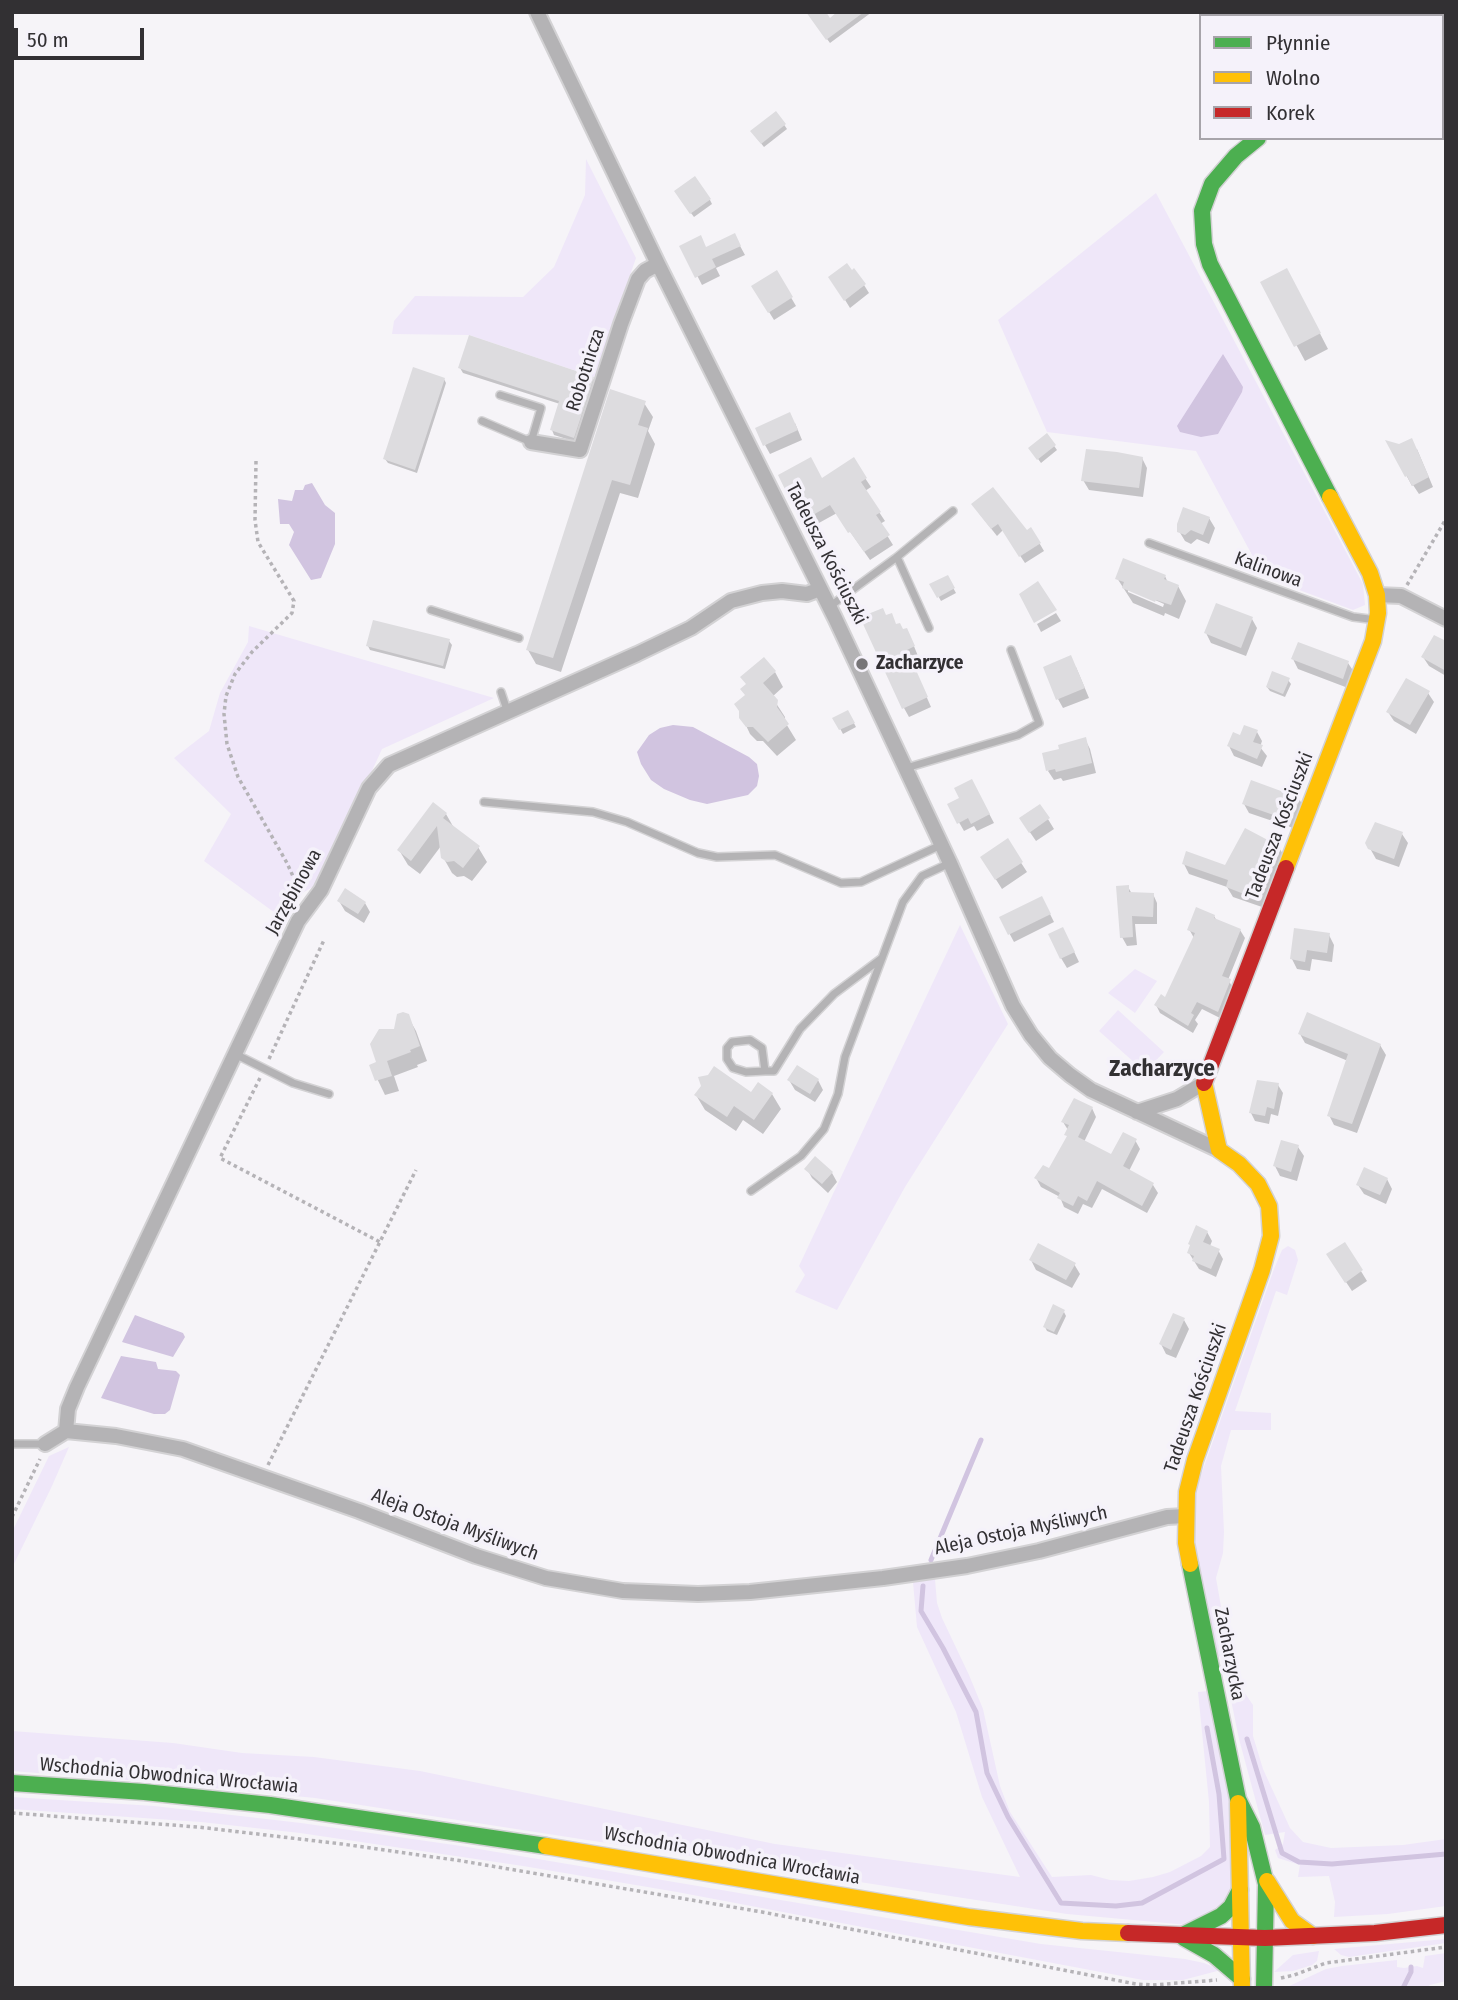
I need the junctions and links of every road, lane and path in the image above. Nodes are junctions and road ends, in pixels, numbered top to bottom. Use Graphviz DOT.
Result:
graph roads {
  1 [pos="537,12"];
  2 [pos="1256,140"];
  3 [pos="658,264"];
  4 [pos="500,395"];
  5 [pos="482,421"];
  6 [pos="531,442"];
  7 [pos="256,461"];
  8 [pos="953,511"];
  9 [pos="1446,519"];
  10 [pos="1149,542"];
  11 [pos="897,557"];
  12 [pos="820,589"];
  13 [pos="1377,595"];
  14 [pos="1401,596"];
  15 [pos="829,607"];
  16 [pos="431,610"];
  17 [pos="1377,620"];
  18 [pos="1446,620"];
  19 [pos="929,628"];
  20 [pos="519,638"];
  21 [pos="1011,650"];
  22 [pos="501,692"];
  23 [pos="507,710"];
  24 [pos="905,768"];
  25 [pos="484,802"];
  26 [pos="941,845"];
  27 [pos="950,863"];
  28 [pos="308,908"];
  29 [pos="324,940"];
  30 [pos="882,957"];
  31 [pos="235,1054"];
  32 [pos="265,1069"];
  33 [pos="765,1071"];
  34 [pos="1204,1083"];
  35 [pos="329,1094"];
  36 [pos="1137,1112"];
  37 [pos="1219,1150"];
  38 [pos="416,1170"];
  39 [pos="751,1191"];
  40 [pos="380,1242"];
  41 [pos="65,1431"];
  42 [pos="12,1444"];
  43 [pos="45,1444"];
  44 [pos="262,1476"];
  45 [pos="1185,1516"];
  46 [pos="12,1517"];
  47 [pos="12,1783"];
  48 [pos="1238,1799"];
  49 [pos="12,1813"];
  50 [pos="1265,1877"];
  51 [pos="1240,1890"];
  52 [pos="1446,1925"];
  53 [pos="1181,1936"];
  54 [pos="1313,1936"];
  55 [pos="1242,1937"];
  56 [pos="1265,1938"];
  57 [pos="1446,1947"];
  58 [pos="1325,1951"];
  59 [pos="1326,1962"];
  60 [pos="1264,1983"];
  61 [pos="1242,1984"];
  1 -- 3 [label="street, Tadeusza Kościuszki"];
  2 -- 13 [label="street, Tadeusza Kościuszki"];
  3 -- 6 [label="street, Robotnicza"];
  3 -- 12 [label="street, Tadeusza Kościuszki"];
  4 -- 6 [label="lane"];
  5 -- 6 [label="lane"];
  7 -- 28 [label="path"];
  8 -- 11 [label="lane"];
  9 -- 14 [label="path"];
  10 -- 17 [label="lane, Kalinowa"];
  11 -- 15 [label="lane"];
  11 -- 19 [label="lane"];
  12 -- 15 [label="street, Tadeusza Kościuszki"];
  12 -- 23 [label="street, Jarzębinowa"];
  13 -- 14 [label="street"];
  13 -- 17 [label="street, Tadeusza Kościuszki"];
  14 -- 18 [label="street"];
  15 -- 24 [label="street, Tadeusza Kościuszki"];
  16 -- 20 [label="lane"];
  17 -- 34 [label="street, Tadeusza Kościuszki"];
  21 -- 24 [label="lane"];
  22 -- 23 [label="lane"];
  23 -- 28 [label="street, Jarzębinowa"];
  24 -- 26 [label="street, Tadeusza Kościuszki"];
  25 -- 26 [label="lane"];
  26 -- 27 [label="street, Tadeusza Kościuszki"];
  27 -- 30 [label="lane"];
  27 -- 36 [label="street, Tadeusza Kościuszki"];
  28 -- 31 [label="street, Jarzębinowa"];
  29 -- 32 [label="path"];
  30 -- 33 [label="lane"];
  30 -- 39 [label="lane"];
  31 -- 32 [label="lane"];
  31 -- 41 [label="street, Jarzębinowa"];
  32 -- 35 [label="lane"];
  32 -- 40 [label="path"];
  33 -- 33 [label="lane"];
  34 -- 36 [label="street"];
  34 -- 37 [label="street"];
  36 -- 37 [label="street, Tadeusza Kościuszki"];
  37 -- 45 [label="street, Tadeusza Kościuszki"];
  38 -- 40 [label="path"];
  40 -- 44 [label="path"];
  41 -- 43 [label="street"];
  41 -- 44 [label="street, Aleja Ostoja Myśliwych"];
  42 -- 43 [label="lane"];
  43 -- 46 [label="path"];
  44 -- 45 [label="street, Aleja Ostoja Myśliwych"];
  45 -- 48 [label="street, Zacharzycka"];
  47 -- 53 [label="street, Wschodnia Obwodnica Wrocławia"];
  48 -- 50 [label="street, Zacharzycka"];
  48 -- 51 [label="street, Zacharzycka"];
  49 -- 61 [label="path"];
  50 -- 54 [label="street"];
  50 -- 56 [label="street, Zacharzycka"];
  51 -- 53 [label="street"];
  51 -- 55 [label="street, Zacharzycka"];
  52 -- 54 [label="street, Wschodnia Obwodnica Wrocławia"];
  53 -- 55 [label="street, Wschodnia Obwodnica Wrocławia"];
  53 -- 61 [label="street"];
  54 -- 56 [label="street, Wschodnia Obwodnica Wrocławia"];
  55 -- 56 [label="street, Wschodnia Obwodnica Wrocławia"];
  55 -- 61 [label="street, Zacharzycka"];
  56 -- 60 [label="street, Zacharzycka"];
  57 -- 59 [label="path"];
  58 -- 59 [label="path"];
  59 -- 60 [label="path"];
}
